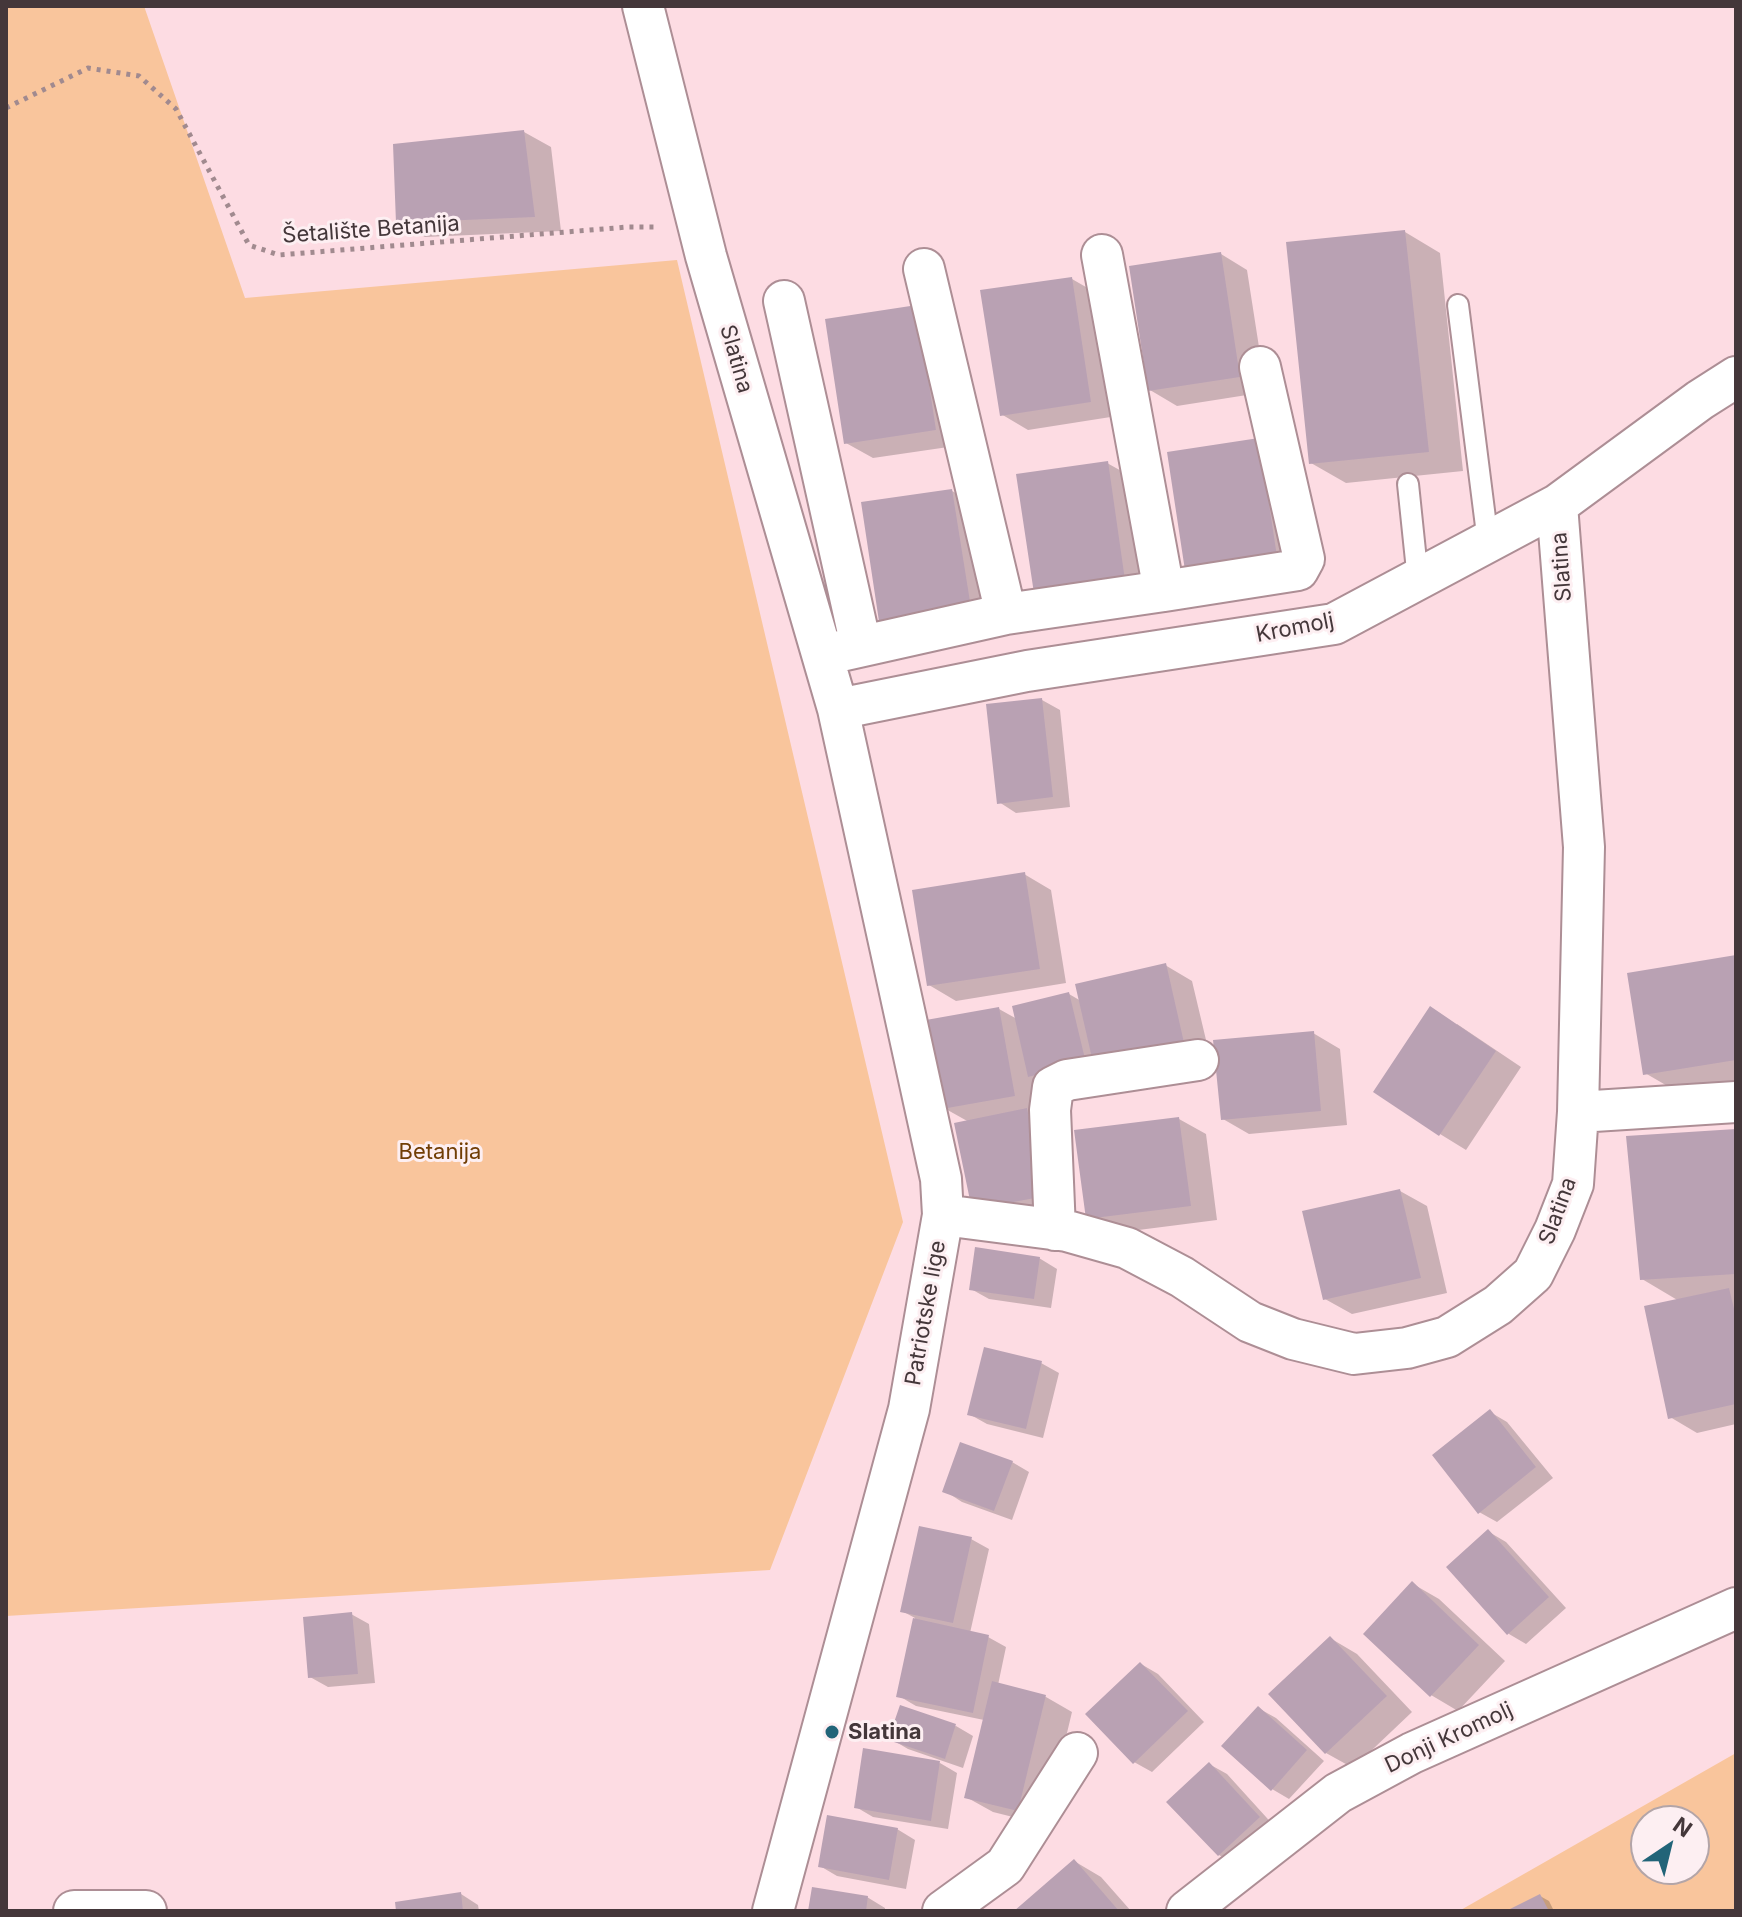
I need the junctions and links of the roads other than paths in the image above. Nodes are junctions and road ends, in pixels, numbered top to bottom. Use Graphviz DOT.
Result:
graph roads {
  1 [pos="643,6"];
  2 [pos="1102,255"];
  3 [pos="924,269"];
  4 [pos="784,301"];
  5 [pos="1458,305"];
  6 [pos="1260,367"];
  7 [pos="1736,377"];
  8 [pos="1408,484"];
  9 [pos="1557,505"];
  10 [pos="1488,542"];
  11 [pos="1418,580"];
  12 [pos="1164,591"];
  13 [pos="1006,614"];
  14 [pos="861,646"];
  15 [pos="823,655"];
  16 [pos="838,709"];
  17 [pos="1198,1060"];
  18 [pos="1736,1102"];
  19 [pos="1578,1112"];
  20 [pos="943,1215"];
  21 [pos="1055,1230"];
  22 [pos="1736,1608"];
  23 [pos="1077,1753"];
  24 [pos="74,1911"];
  25 [pos="146,1911"];
  26 [pos="773,1911"];
  27 [pos="943,1911"];
  28 [pos="1187,1911"];
  1 -- 15 [label="street, Slatina"];
  2 -- 12 [label="street"];
  3 -- 13 [label="street"];
  4 -- 14 [label="street"];
  5 -- 10 [label="lane"];
  6 -- 12 [label="street"];
  7 -- 9 [label="street, Kromolj"];
  8 -- 11 [label="lane"];
  9 -- 10 [label="street, Kromolj"];
  9 -- 19 [label="street, Slatina"];
  10 -- 11 [label="street, Kromolj"];
  11 -- 16 [label="street, Kromolj"];
  12 -- 13 [label="street"];
  13 -- 14 [label="street"];
  14 -- 15 [label="street"];
  15 -- 16 [label="street, Slatina"];
  16 -- 20 [label="street, Patriotske lige"];
  17 -- 21 [label="street"];
  18 -- 19 [label="street"];
  19 -- 21 [label="street, Slatina"];
  20 -- 21 [label="street, Slatina"];
  20 -- 26 [label="street, Patriotske lige"];
  22 -- 28 [label="street, Donji Kromolj"];
  23 -- 27 [label="street"];
  24 -- 25 [label="street"];
}
